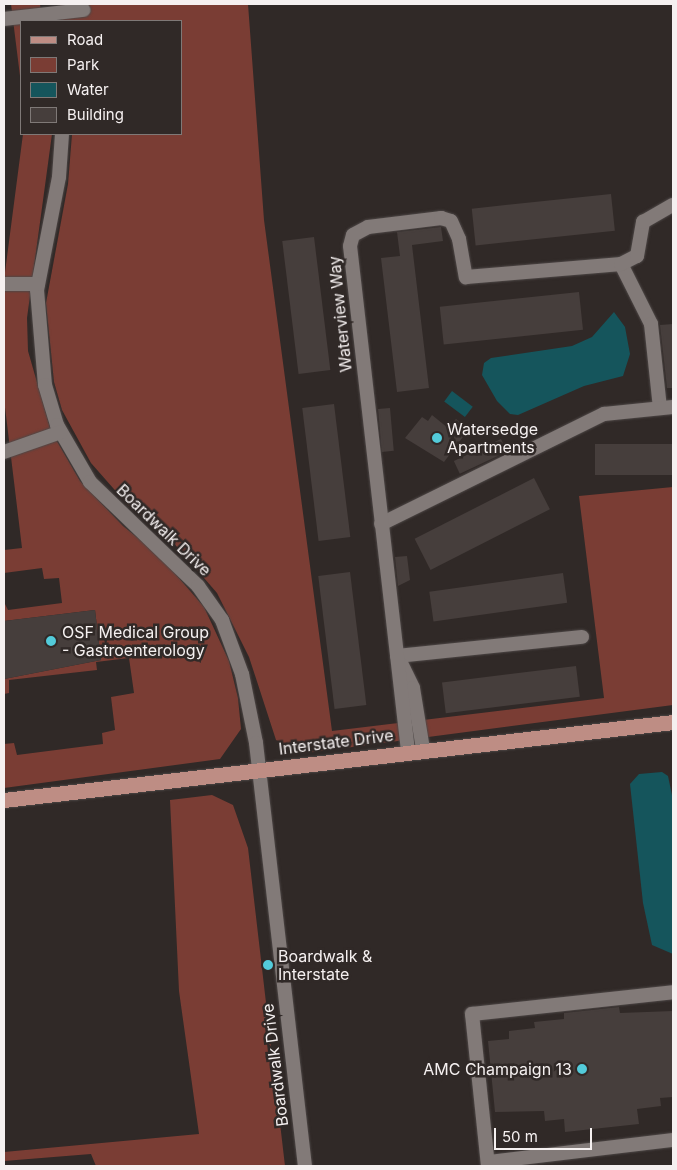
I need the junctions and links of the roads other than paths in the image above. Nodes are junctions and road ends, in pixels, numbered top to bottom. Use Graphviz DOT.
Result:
graph roads {
  1 [pos="83,10"];
  2 [pos="50,13"];
  3 [pos="4,19"];
  4 [pos="62,135"];
  5 [pos="673,205"];
  6 [pos="621,264"];
  7 [pos="4,284"];
  8 [pos="38,284"];
  9 [pos="667,408"];
  10 [pos="60,432"];
  11 [pos="4,452"];
  12 [pos="381,524"];
  13 [pos="582,636"];
  14 [pos="397,656"];
  15 [pos="673,722"];
  16 [pos="416,750"];
  17 [pos="258,769"];
  18 [pos="4,800"];
  19 [pos="673,992"];
  20 [pos="673,1140"];
  21 [pos="488,1164"];
  22 [pos="305,1166"];
  1 -- 2 [label="street"];
  2 -- 3 [label="street"];
  4 -- 8 [label="street, Boardwalk Drive"];
  5 -- 6 [label="street"];
  6 -- 9 [label="street"];
  6 -- 12 [label="street, Waterview Way"];
  7 -- 8 [label="street"];
  8 -- 10 [label="street, Boardwalk Drive"];
  9 -- 12 [label="street"];
  10 -- 11 [label="street"];
  10 -- 17 [label="street, Boardwalk Drive"];
  12 -- 14 [label="street, Waterview Way"];
  13 -- 14 [label="street"];
  14 -- 16 [label="street, Waterview Way"];
  15 -- 16 [label="main road, Interstate Drive"];
  16 -- 17 [label="main road, Interstate Drive"];
  17 -- 18 [label="main road, Interstate Drive"];
  17 -- 22 [label="street, Boardwalk Drive"];
  19 -- 21 [label="street"];
  20 -- 21 [label="street"];
}
